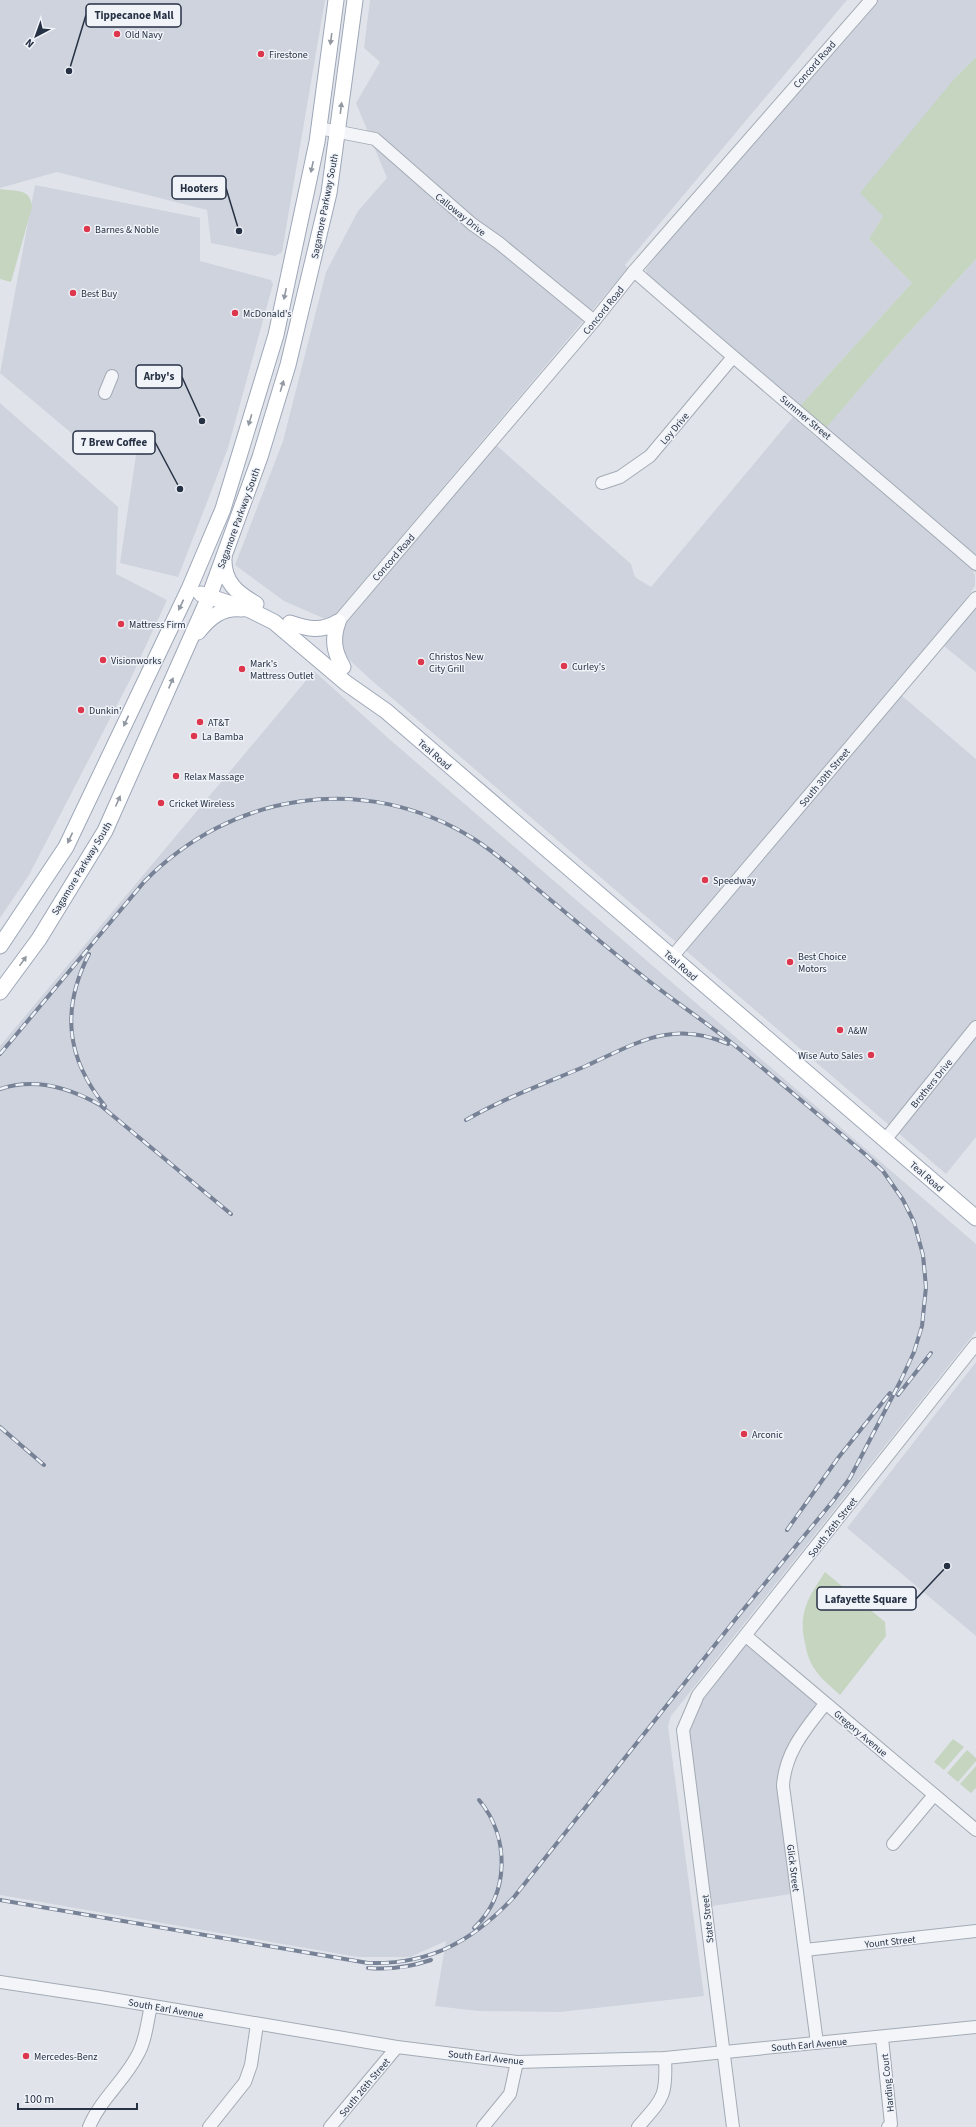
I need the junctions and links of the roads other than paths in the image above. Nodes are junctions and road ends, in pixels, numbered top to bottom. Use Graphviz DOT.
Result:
graph roads {
  1 [pos="336,0"];
  2 [pos="355,0"];
  3 [pos="870,0"];
  4 [pos="319,128"];
  5 [pos="338,130"];
  6 [pos="634,271"];
  7 [pos="594,321"];
  8 [pos="733,357"];
  9 [pos="112,376"];
  10 [pos="105,393"];
  11 [pos="602,483"];
  12 [pos="224,555"];
  13 [pos="976,564"];
  14 [pos="189,589"];
  15 [pos="209,597"];
  16 [pos="976,598"];
  17 [pos="253,607"];
  18 [pos="338,622"];
  19 [pos="290,623"];
  20 [pos="185,651"];
  21 [pos="343,668"];
  22 [pos="386,711"];
  23 [pos="0,946"];
  24 [pos="672,957"];
  25 [pos="0,992"];
  26 [pos="976,1027"];
  27 [pos="886,1140"];
  28 [pos="976,1218"];
  29 [pos="976,1344"];
  30 [pos="746,1636"];
  31 [pos="825,1704"];
  32 [pos="690,1712"];
  33 [pos="934,1795"];
  34 [pos="976,1830"];
  35 [pos="893,1844"];
  36 [pos="976,1931"];
  37 [pos="805,1950"];
  38 [pos="0,1982"];
  39 [pos="151,2006"];
  40 [pos="258,2024"];
  41 [pos="976,2027"];
  42 [pos="882,2038"];
  43 [pos="817,2043"];
  44 [pos="397,2047"];
  45 [pos="723,2053"];
  46 [pos="665,2058"];
  47 [pos="517,2062"];
  48 [pos="89,2127"];
  49 [pos="209,2127"];
  50 [pos="330,2127"];
  51 [pos="484,2127"];
  52 [pos="638,2127"];
  53 [pos="733,2127"];
  54 [pos="888,2127"];
  1 -- 4 [label="main road, Sagamore Parkway South, one-way"];
  5 -- 2 [label="main road, Sagamore Parkway South, one-way"];
  3 -- 6 [label="street, Concord Road"];
  4 -- 5 [label="street, Calloway Drive"];
  4 -- 14 [label="main road, Sagamore Parkway South, one-way"];
  5 -- 7 [label="street, Calloway Drive"];
  12 -- 5 [label="main road, Sagamore Parkway South, one-way"];
  6 -- 7 [label="street, Concord Road"];
  6 -- 8 [label="street, Summer Street"];
  7 -- 18 [label="street, Concord Road"];
  8 -- 11 [label="street, Loy Drive"];
  8 -- 13 [label="street, Summer Street"];
  9 -- 10 [label="street"];
  12 -- 15 [label="main road, Sagamore Parkway South"];
  12 -- 17 [label="main road"];
  14 -- 15 [label="main road, Teal Road"];
  14 -- 23 [label="main road, Sagamore Parkway South, one-way"];
  15 -- 17 [label="main road, Teal Road"];
  15 -- 20 [label="main road, Sagamore Parkway South"];
  16 -- 24 [label="street, South 30th Street"];
  17 -- 19 [label="main road, Teal Road"];
  17 -- 20 [label="main road"];
  17 -- 22 [label="main road, Teal Road"];
  18 -- 19 [label="main road"];
  18 -- 21 [label="main road"];
  19 -- 21 [label="main road, Teal Road"];
  25 -- 20 [label="main road, Sagamore Parkway South, one-way"];
  21 -- 22 [label="main road, Teal Road"];
  22 -- 24 [label="main road, Teal Road"];
  24 -- 27 [label="main road, Teal Road"];
  26 -- 27 [label="street, Brothers Drive"];
  27 -- 28 [label="main road, Teal Road"];
  29 -- 30 [label="street, South 26th Street"];
  30 -- 31 [label="street, Gregory Avenue"];
  30 -- 32 [label="street, South 26th Street"];
  31 -- 33 [label="street, Gregory Avenue"];
  31 -- 37 [label="street, Glick Street"];
  32 -- 45 [label="street, State Street"];
  33 -- 34 [label="street, Gregory Avenue"];
  33 -- 35 [label="street"];
  36 -- 37 [label="street, Yount Street"];
  37 -- 43 [label="street, Glick Street"];
  38 -- 39 [label="street, South Earl Avenue"];
  39 -- 40 [label="street, South Earl Avenue"];
  39 -- 48 [label="street"];
  40 -- 44 [label="street, South Earl Avenue"];
  40 -- 49 [label="street"];
  41 -- 42 [label="street, South Earl Avenue"];
  42 -- 43 [label="street, South Earl Avenue"];
  42 -- 54 [label="street, Harding Court"];
  43 -- 45 [label="street, South Earl Avenue"];
  44 -- 47 [label="street, South Earl Avenue"];
  44 -- 50 [label="street, South 26th Street"];
  45 -- 46 [label="street, South Earl Avenue"];
  45 -- 53 [label="street, State Street"];
  46 -- 47 [label="street, South Earl Avenue"];
  46 -- 52 [label="street"];
  47 -- 51 [label="street"];
}
